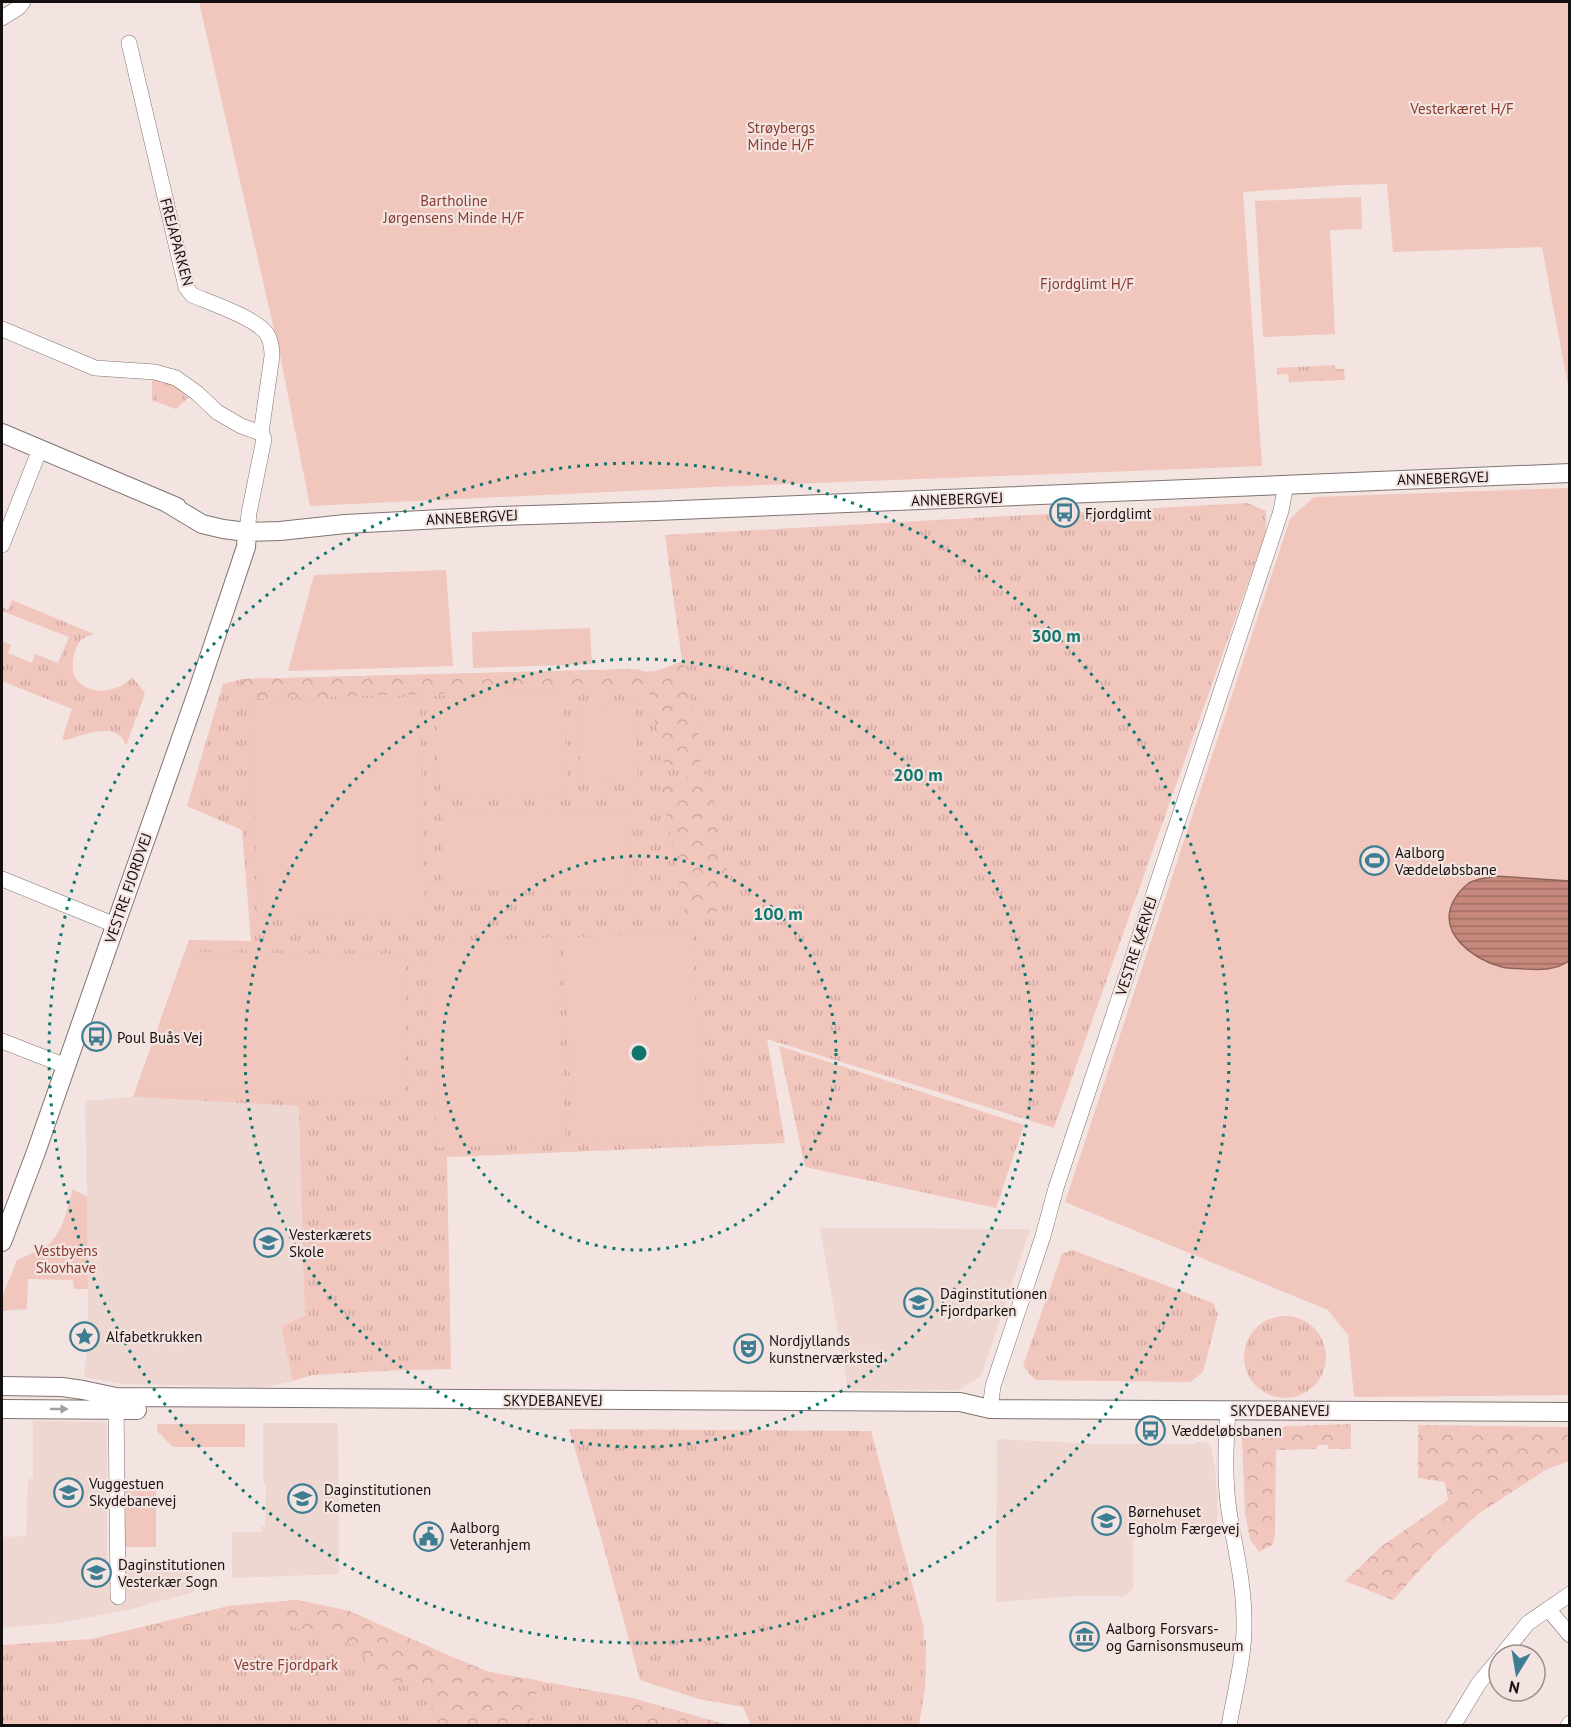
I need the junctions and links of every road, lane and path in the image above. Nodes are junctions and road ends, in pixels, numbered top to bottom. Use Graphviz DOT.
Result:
graph roads {
  1 [pos="23,2"];
  2 [pos="2,18"];
  3 [pos="129,44"];
  4 [pos="2,329"];
  5 [pos="2,433"];
  6 [pos="261,433"];
  7 [pos="39,449"];
  8 [pos="1569,473"];
  9 [pos="1286,484"];
  10 [pos="247,526"];
  11 [pos="2,545"];
  12 [pos="2,879"];
  13 [pos="115,925"];
  14 [pos="2,1041"];
  15 [pos="66,1066"];
  16 [pos="2,1242"];
  17 [pos="2,1386"];
  18 [pos="116,1403"];
  19 [pos="990,1408"];
  20 [pos="2,1409"];
  21 [pos="1228,1410"];
  22 [pos="1569,1412"];
  23 [pos="1569,1594"];
  24 [pos="118,1597"];
  25 [pos="1548,1609"];
  26 [pos="1569,1635"];
  27 [pos="1512,1643"];
  28 [pos="1487,1673"];
  29 [pos="1229,1725"];
  30 [pos="1453,1725"];
  1 -- 2 [label="street"];
  3 -- 6 [label="street, FREJAPARKEN"];
  4 -- 6 [label="street"];
  5 -- 7 [label="street, ANNEBERGVEJ"];
  6 -- 10 [label="street, FREJAPARKEN"];
  7 -- 10 [label="street, ANNEBERGVEJ"];
  7 -- 11 [label="street"];
  8 -- 9 [label="street, ANNEBERGVEJ"];
  9 -- 10 [label="street, ANNEBERGVEJ"];
  9 -- 19 [label="street, VESTRE KÆRVEJ"];
  10 -- 13 [label="street, VESTRE FJORDVEJ"];
  12 -- 13 [label="street"];
  13 -- 15 [label="street, VESTRE FJORDVEJ"];
  14 -- 15 [label="street"];
  15 -- 16 [label="street, VESTRE FJORDVEJ"];
  17 -- 18 [label="street, SKYDEBANEVEJ"];
  18 -- 19 [label="street, SKYDEBANEVEJ"];
  20 -- 18 [label="street, SKYDEBANEVEJ, one-way"];
  18 -- 24 [label="street"];
  19 -- 21 [label="street, SKYDEBANEVEJ"];
  21 -- 22 [label="street, SKYDEBANEVEJ"];
  21 -- 29 [label="street"];
  23 -- 25 [label="street"];
  25 -- 26 [label="street"];
  25 -- 27 [label="street"];
  28 -- 30 [label="street"];
}
